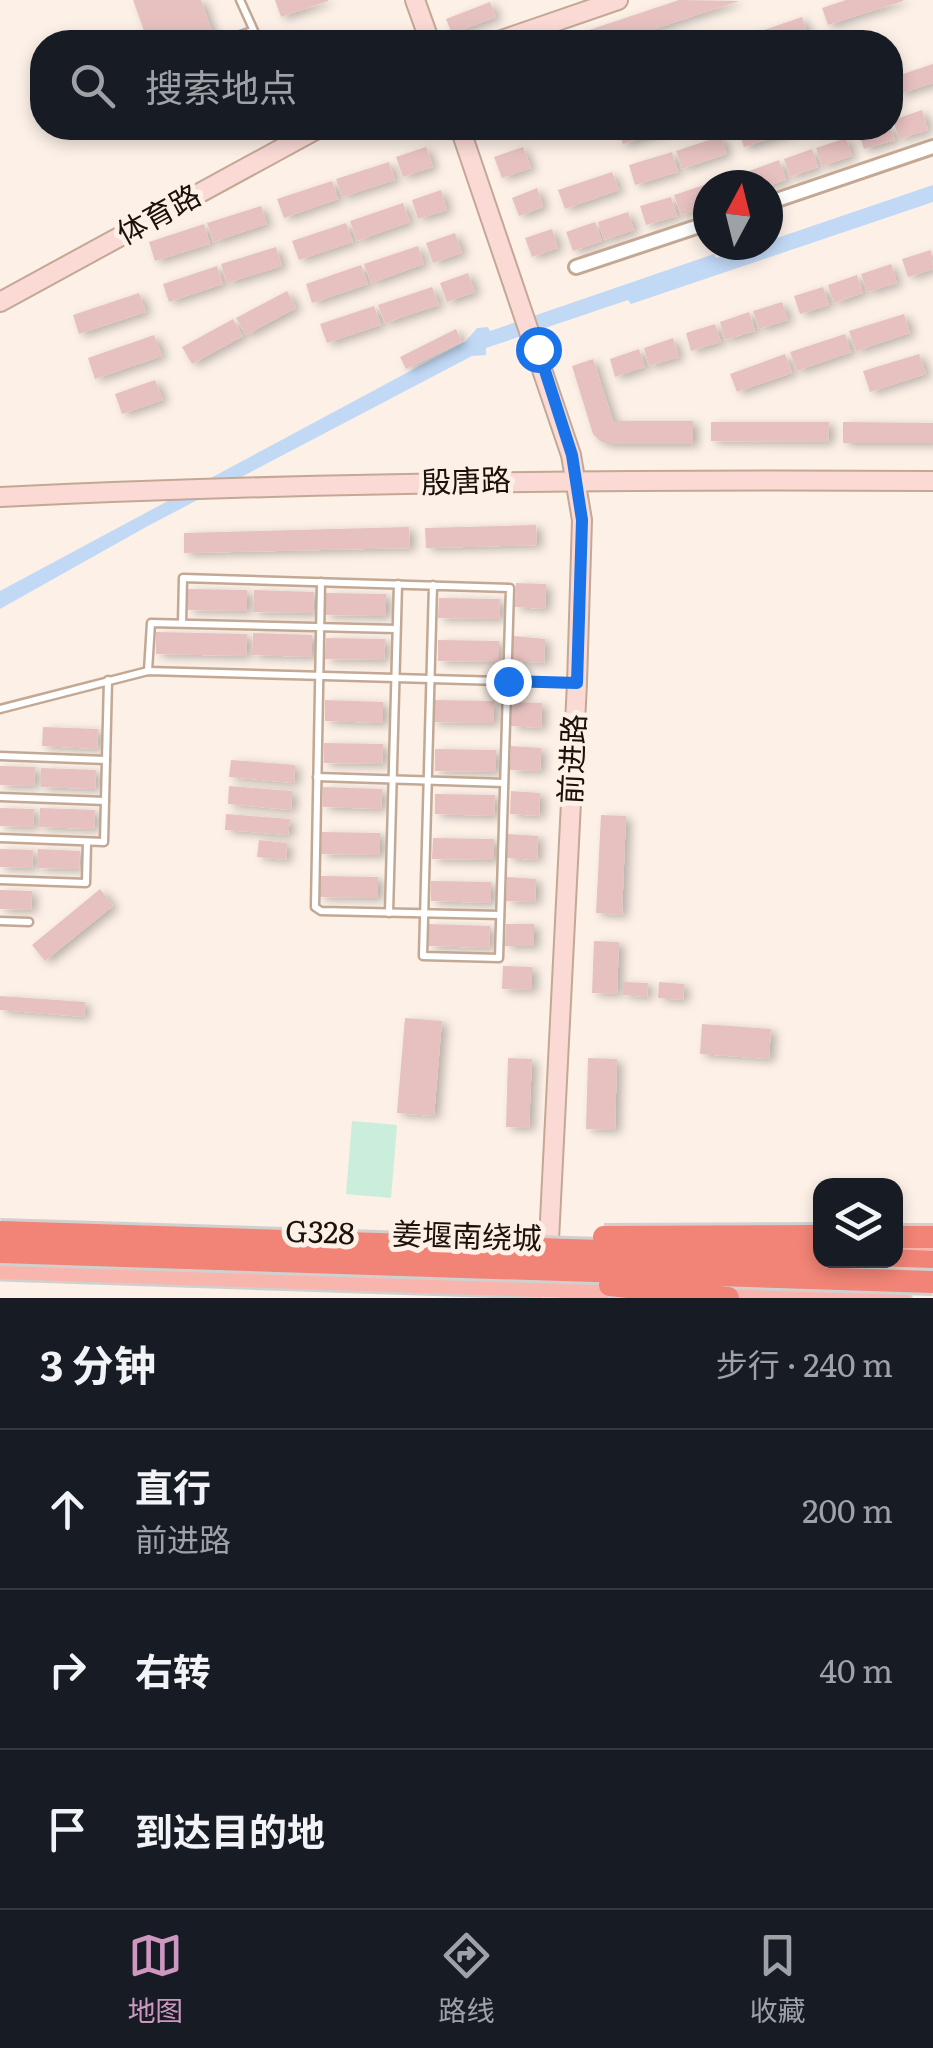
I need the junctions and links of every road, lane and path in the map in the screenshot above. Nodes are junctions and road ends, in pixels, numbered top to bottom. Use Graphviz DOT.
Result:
graph roads {
  1 [pos="240,0"];
  2 [pos="415,0"];
  3 [pos="618,0"];
  4 [pos="252,30"];
  5 [pos="426,30"];
  6 [pos="531,30"];
  7 [pos="297,140"];
  8 [pos="464,140"];
  9 [pos="933,147"];
  10 [pos="783,198"];
  11 [pos="693,228"];
  12 [pos="576,268"];
  13 [pos="0,302"];
  14 [pos="576,479"];
  15 [pos="933,482"];
  16 [pos="0,497"];
  17 [pos="321,582"];
  18 [pos="398,584"];
  19 [pos="432,585"];
  20 [pos="182,624"];
  21 [pos="320,627"];
  22 [pos="396,629"];
  23 [pos="148,671"];
  24 [pos="320,676"];
  25 [pos="395,678"];
  26 [pos="430,679"];
  27 [pos="108,680"];
  28 [pos="508,681"];
  29 [pos="577,683"];
  30 [pos="0,710"];
  31 [pos="0,756"];
  32 [pos="106,760"];
  33 [pos="316,777"];
  34 [pos="392,780"];
  35 [pos="428,781"];
  36 [pos="504,783"];
  37 [pos="0,797"];
  38 [pos="105,801"];
  39 [pos="0,838"];
  40 [pos="87,842"];
  41 [pos="0,880"];
  42 [pos="389,913"];
  43 [pos="424,914"];
  44 [pos="500,915"];
  45 [pos="0,921"];
  46 [pos="30,922"];
  47 [pos="0,1222"];
  48 [pos="0,1232"];
  49 [pos="813,1236"];
  50 [pos="903,1237"];
  51 [pos="933,1237"];
  52 [pos="549,1240"];
  53 [pos="311,1242"];
  54 [pos="813,1247"];
  55 [pos="903,1248"];
  56 [pos="933,1250"];
  57 [pos="0,1252"];
  58 [pos="813,1258"];
  59 [pos="903,1261"];
  60 [pos="933,1262"];
  61 [pos="472,1268"];
  62 [pos="0,1269"];
  63 [pos="933,1282"];
  64 [pos="550,1293"];
  65 [pos="727,1296"];
  66 [pos="900,1298"];
  1 -- 4 [label="lane"];
  2 -- 5 [label="street"];
  3 -- 6 [label="street"];
  7 -- 13 [label="street, 体育路"];
  8 -- 14 [label="street, 前进路"];
  9 -- 10 [label="street"];
  11 -- 12 [label="street"];
  14 -- 15 [label="street, 殷唐路"];
  14 -- 16 [label="street, 殷唐路"];
  14 -- 29 [label="street, 前进路"];
  17 -- 18 [label="lane"];
  17 -- 20 [label="lane"];
  17 -- 21 [label="lane"];
  18 -- 19 [label="lane"];
  18 -- 22 [label="lane"];
  19 -- 26 [label="lane"];
  19 -- 28 [label="lane"];
  20 -- 21 [label="lane"];
  20 -- 23 [label="lane"];
  21 -- 22 [label="lane"];
  21 -- 24 [label="lane"];
  22 -- 25 [label="lane"];
  23 -- 24 [label="lane"];
  23 -- 27 [label="lane"];
  24 -- 25 [label="lane"];
  24 -- 33 [label="lane"];
  25 -- 26 [label="lane"];
  25 -- 34 [label="lane"];
  26 -- 28 [label="lane"];
  26 -- 35 [label="lane"];
  27 -- 30 [label="lane"];
  27 -- 32 [label="lane"];
  28 -- 29 [label="lane"];
  28 -- 36 [label="lane"];
  29 -- 52 [label="street, 前进路"];
  31 -- 32 [label="lane"];
  32 -- 38 [label="lane"];
  33 -- 34 [label="lane"];
  33 -- 42 [label="lane"];
  34 -- 35 [label="lane"];
  34 -- 42 [label="lane"];
  35 -- 36 [label="lane"];
  35 -- 43 [label="lane"];
  36 -- 44 [label="lane"];
  37 -- 38 [label="lane"];
  38 -- 40 [label="lane"];
  39 -- 40 [label="lane"];
  40 -- 41 [label="lane"];
  42 -- 43 [label="lane"];
  43 -- 44 [label="lane"];
  43 -- 44 [label="lane"];
  45 -- 46 [label="lane"];
  47 -- 52 [label="main road, G328 / G328"];
  48 -- 53 [label="highway, 姜堰南绕城, bridge"];
  49 -- 53 [label="highway, bridge"];
  50 -- 51 [label="highway"];
  52 -- 54 [label="main road, G328 / G328"];
  52 -- 64 [label="street, 前进路"];
  53 -- 58 [label="highway, 姜堰南绕城, bridge"];
  55 -- 56 [label="main road"];
  57 -- 61 [label="highway, 姜堰南绕城, bridge"];
  59 -- 60 [label="highway"];
  61 -- 63 [label="highway, 姜堰南绕城, bridge"];
  61 -- 65 [label="highway, bridge"];
  62 -- 64 [label="main road, G328 / G328"];
  64 -- 65 [label="main road, G328 / G328"];
  65 -- 66 [label="main road, G328 / G328"];
}
